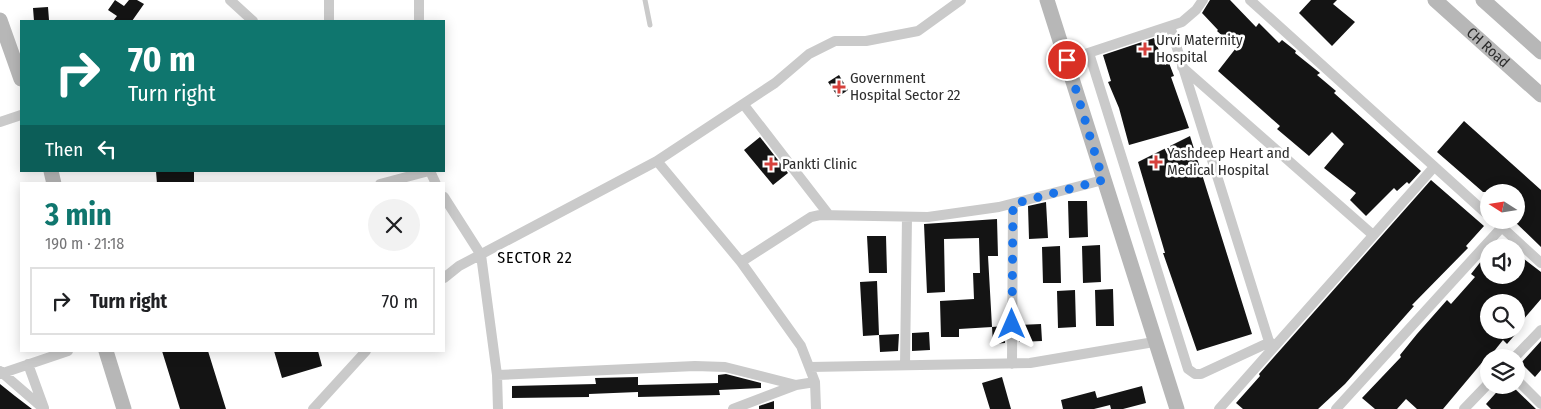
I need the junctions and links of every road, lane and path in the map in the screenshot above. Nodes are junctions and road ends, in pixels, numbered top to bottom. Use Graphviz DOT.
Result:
graph roads {
  1 [pos="230,0"];
  2 [pos="329,0"];
  3 [pos="419,0"];
  4 [pos="645,0"];
  5 [pos="961,0"];
  6 [pos="1047,0"];
  7 [pos="1202,0"];
  8 [pos="1250,0"];
  9 [pos="1435,0"];
  10 [pos="1484,0"];
  11 [pos="0,20"];
  12 [pos="252,20"];
  13 [pos="328,20"];
  14 [pos="419,20"];
  15 [pos="650,25"];
  16 [pos="1170,26"];
  17 [pos="2,36"];
  18 [pos="1089,52"];
  19 [pos="1541,52"];
  20 [pos="1067,60"];
  21 [pos="1182,68"];
  22 [pos="20,77"];
  23 [pos="1541,95"];
  24 [pos="744,105"];
  25 [pos="20,115"];
  26 [pos="0,122"];
  27 [pos="657,161"];
  28 [pos="1434,167"];
  29 [pos="425,172"];
  30 [pos="1103,180"];
  31 [pos="388,182"];
  32 [pos="445,199"];
  33 [pos="1013,204"];
  34 [pos="1480,208"];
  35 [pos="829,215"];
  36 [pos="907,217"];
  37 [pos="1500,229"];
  38 [pos="1504,229"];
  39 [pos="1372,235"];
  40 [pos="481,255"];
  41 [pos="741,262"];
  42 [pos="1541,263"];
  43 [pos="445,277"];
  44 [pos="1541,330"];
  45 [pos="1154,342"];
  46 [pos="1270,345"];
  47 [pos="1523,349"];
  48 [pos="65,352"];
  49 [pos="106,352"];
  50 [pos="365,352"];
  51 [pos="28,364"];
  52 [pos="1012,364"];
  53 [pos="905,365"];
  54 [pos="810,367"];
  55 [pos="0,372"];
  56 [pos="498,376"];
  57 [pos="815,382"];
  58 [pos="796,385"];
  59 [pos="1525,388"];
  60 [pos="1480,392"];
  61 [pos="1541,404"];
  62 [pos="45,409"];
  63 [pos="124,409"];
  64 [pos="313,409"];
  65 [pos="498,409"];
  66 [pos="733,409"];
  67 [pos="816,409"];
  68 [pos="1177,409"];
  69 [pos="1219,409"];
  70 [pos="1336,409"];
  71 [pos="1464,409"];
  1 -- 12 [label="street"];
  2 -- 13 [label="street"];
  3 -- 14 [label="street"];
  4 -- 15 [label="lane"];
  5 -- 24 [label="street"];
  6 -- 20 [label="street"];
  7 -- 16 [label="street"];
  8 -- 28 [label="street"];
  9 -- 23 [label="street, CH Road"];
  10 -- 19 [label="street"];
  11 -- 17 [label="street"];
  16 -- 18 [label="street"];
  16 -- 21 [label="street"];
  17 -- 22 [label="street"];
  18 -- 20 [label="street"];
  18 -- 46 [label="street"];
  20 -- 30 [label="street"];
  21 -- 39 [label="street"];
  21 -- 46 [label="street"];
  24 -- 27 [label="street"];
  24 -- 35 [label="street"];
  25 -- 26 [label="street"];
  27 -- 40 [label="street"];
  27 -- 41 [label="street"];
  28 -- 34 [label="street"];
  28 -- 39 [label="street"];
  29 -- 31 [label="street"];
  30 -- 33 [label="street"];
  30 -- 45 [label="street"];
  32 -- 40 [label="street"];
  33 -- 36 [label="street"];
  33 -- 52 [label="street"];
  35 -- 36 [label="street"];
  35 -- 41 [label="street"];
  36 -- 53 [label="street"];
  37 -- 70 [label="street"];
  38 -- 42 [label="street"];
  39 -- 46 [label="street"];
  40 -- 43 [label="street"];
  40 -- 56 [label="street"];
  41 -- 54 [label="street"];
  44 -- 47 [label="street"];
  45 -- 52 [label="street"];
  45 -- 68 [label="street"];
  46 -- 69 [label="street"];
  48 -- 51 [label="street"];
  49 -- 63 [label="street"];
  50 -- 64 [label="street"];
  51 -- 55 [label="street"];
  51 -- 62 [label="street"];
  52 -- 53 [label="street"];
  53 -- 54 [label="street"];
  54 -- 57 [label="street"];
  55 -- 62 [label="street"];
  56 -- 58 [label="street"];
  56 -- 65 [label="street"];
  57 -- 58 [label="street"];
  57 -- 67 [label="street"];
  58 -- 66 [label="street"];
  59 -- 61 [label="street"];
  60 -- 71 [label="street"];
}
